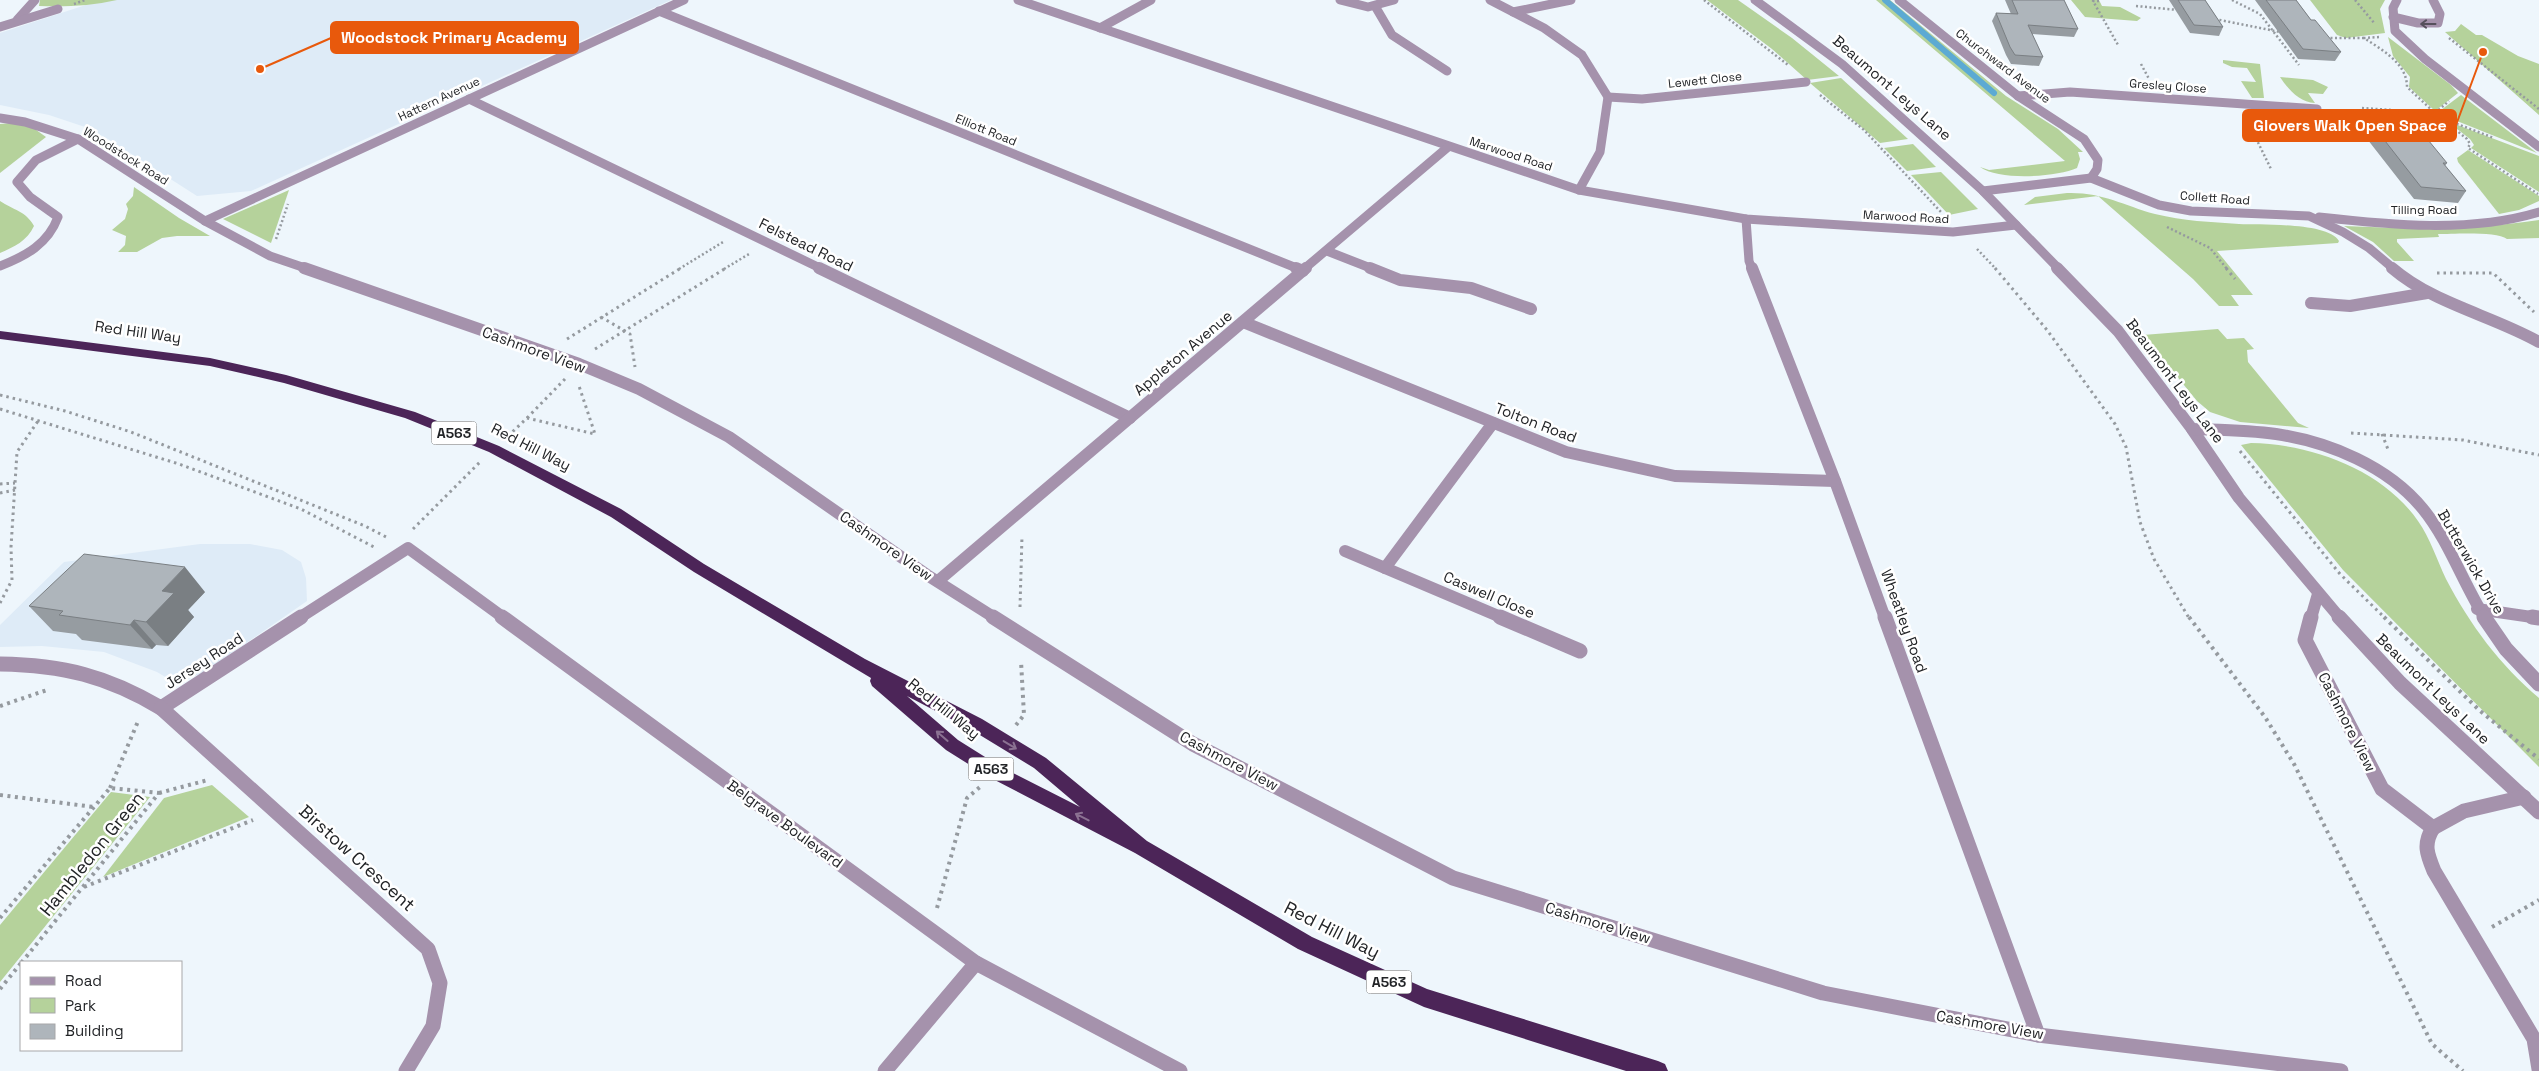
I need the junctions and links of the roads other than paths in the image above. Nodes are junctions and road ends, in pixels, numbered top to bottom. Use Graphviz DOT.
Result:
graph roads {
  1 [pos="35,0"];
  2 [pos="684,0"];
  3 [pos="1018,0"];
  4 [pos="1151,0"];
  5 [pos="1340,0"];
  6 [pos="1394,0"];
  7 [pos="1490,0"];
  8 [pos="1571,0"];
  9 [pos="1755,0"];
  10 [pos="1899,0"];
  11 [pos="2396,0"];
  12 [pos="2433,0"];
  13 [pos="1375,6"];
  14 [pos="58,9"];
  15 [pos="660,11"];
  16 [pos="1513,12"];
  17 [pos="2393,17"];
  18 [pos="15,22"];
  19 [pos="0,27"];
  20 [pos="1100,28"];
  21 [pos="1447,71"];
  22 [pos="1806,82"];
  23 [pos="2018,96"];
  24 [pos="1608,97"];
  25 [pos="469,99"];
  26 [pos="2317,109"];
  27 [pos="0,118"];
  28 [pos="78,139"];
  29 [pos="1448,147"];
  30 [pos="2539,147"];
  31 [pos="2091,178"];
  32 [pos="1579,190"];
  33 [pos="1983,191"];
  34 [pos="2539,212"];
  35 [pos="2309,216"];
  36 [pos="1746,219"];
  37 [pos="205,221"];
  38 [pos="2016,225"];
  39 [pos="1327,251"];
  40 [pos="0,266"];
  41 [pos="1303,271"];
  42 [pos="2427,293"];
  43 [pos="2311,303"];
  44 [pos="1531,309"];
  45 [pos="1243,322"];
  46 [pos="0,335"];
  47 [pos="2539,342"];
  48 [pos="1130,418"];
  49 [pos="1493,423"];
  50 [pos="2192,429"];
  51 [pos="1835,481"];
  52 [pos="408,548"];
  53 [pos="1345,551"];
  54 [pos="1385,568"];
  55 [pos="938,581"];
  56 [pos="2318,594"];
  57 [pos="2477,609"];
  58 [pos="2539,618"];
  59 [pos="1580,651"];
  60 [pos="0,664"];
  61 [pos="859,664"];
  62 [pos="2539,684"];
  63 [pos="161,708"];
  64 [pos="2524,797"];
  65 [pos="2539,812"];
  66 [pos="2433,828"];
  67 [pos="1141,847"];
  68 [pos="976,963"];
  69 [pos="2038,1035"];
  70 [pos="2539,1069"];
  71 [pos="406,1071"];
  72 [pos="885,1071"];
  73 [pos="1180,1071"];
  74 [pos="1658,1071"];
  75 [pos="2341,1071"];
  1 -- 18 [label="street"];
  2 -- 15 [label="street, Hattern Avenue"];
  3 -- 20 [label="street, Marwood Road"];
  4 -- 20 [label="street"];
  5 -- 13 [label="street"];
  6 -- 13 [label="street"];
  7 -- 16 [label="street"];
  8 -- 16 [label="street"];
  9 -- 33 [label="street, Beaumont Leys Lane"];
  10 -- 23 [label="street, Churchward Avenue"];
  11 -- 17 [label="street"];
  12 -- 17 [label="street, one-way"];
  13 -- 21 [label="street"];
  14 -- 18 [label="street"];
  15 -- 25 [label="street, Hattern Avenue"];
  15 -- 41 [label="street, Elliott Road"];
  16 -- 24 [label="street"];
  17 -- 30 [label="street"];
  18 -- 19 [label="street"];
  20 -- 29 [label="street, Marwood Road"];
  22 -- 24 [label="street, Lewett Close"];
  23 -- 26 [label="street, Gresley Close"];
  23 -- 31 [label="street, Churchward Avenue"];
  24 -- 32 [label="street"];
  25 -- 37 [label="street, Hattern Avenue"];
  25 -- 48 [label="street, Felstead Road"];
  27 -- 28 [label="street, Woodstock Road"];
  28 -- 37 [label="street, Woodstock Road"];
  28 -- 40 [label="street"];
  29 -- 32 [label="street, Marwood Road"];
  29 -- 39 [label="street, Appleton Avenue"];
  31 -- 33 [label="street, Collett Road"];
  31 -- 35 [label="street, Collett Road"];
  32 -- 36 [label="street, Marwood Road"];
  33 -- 38 [label="street, Beaumont Leys Lane"];
  34 -- 35 [label="street, Tilling Road"];
  35 -- 42 [label="street, Collett Road"];
  36 -- 38 [label="street, Marwood Road"];
  36 -- 51 [label="street, Wheatley Road"];
  37 -- 55 [label="street, Cashmore View"];
  38 -- 50 [label="street, Beaumont Leys Lane"];
  39 -- 41 [label="street, Appleton Avenue"];
  39 -- 44 [label="street"];
  41 -- 45 [label="street, Appleton Avenue"];
  42 -- 43 [label="street"];
  42 -- 47 [label="street, Collett Road"];
  45 -- 48 [label="street, Appleton Avenue"];
  45 -- 49 [label="street, Tolton Road"];
  46 -- 61 [label="highway, Red Hill Way / A563"];
  48 -- 55 [label="street, Appleton Avenue"];
  49 -- 51 [label="street, Tolton Road"];
  49 -- 54 [label="street"];
  50 -- 56 [label="street, Beaumont Leys Lane"];
  50 -- 57 [label="street, Butterwick Drive"];
  51 -- 69 [label="street, Wheatley Road"];
  52 -- 63 [label="street, Jersey Road"];
  52 -- 68 [label="street, Belgrave Boulevard"];
  53 -- 54 [label="street, Caswell Close"];
  54 -- 59 [label="street, Caswell Close"];
  55 -- 69 [label="street, Cashmore View"];
  56 -- 64 [label="street, Beaumont Leys Lane"];
  56 -- 66 [label="street, Cashmore View"];
  57 -- 58 [label="street"];
  57 -- 62 [label="street, Butterwick Drive"];
  60 -- 63 [label="street, Jersey Road"];
  61 -- 67 [label="highway, Red Hill Way / A563, one-way"];
  67 -- 61 [label="highway, Red Hill Way / A563, one-way"];
  63 -- 71 [label="street, Birstow Crescent"];
  64 -- 65 [label="street, Beaumont Leys Lane"];
  64 -- 66 [label="street"];
  66 -- 70 [label="street"];
  67 -- 74 [label="highway, Red Hill Way / A563"];
  68 -- 72 [label="street"];
  68 -- 73 [label="street, Belgrave Boulevard"];
  69 -- 75 [label="street, Cashmore View"];
}
